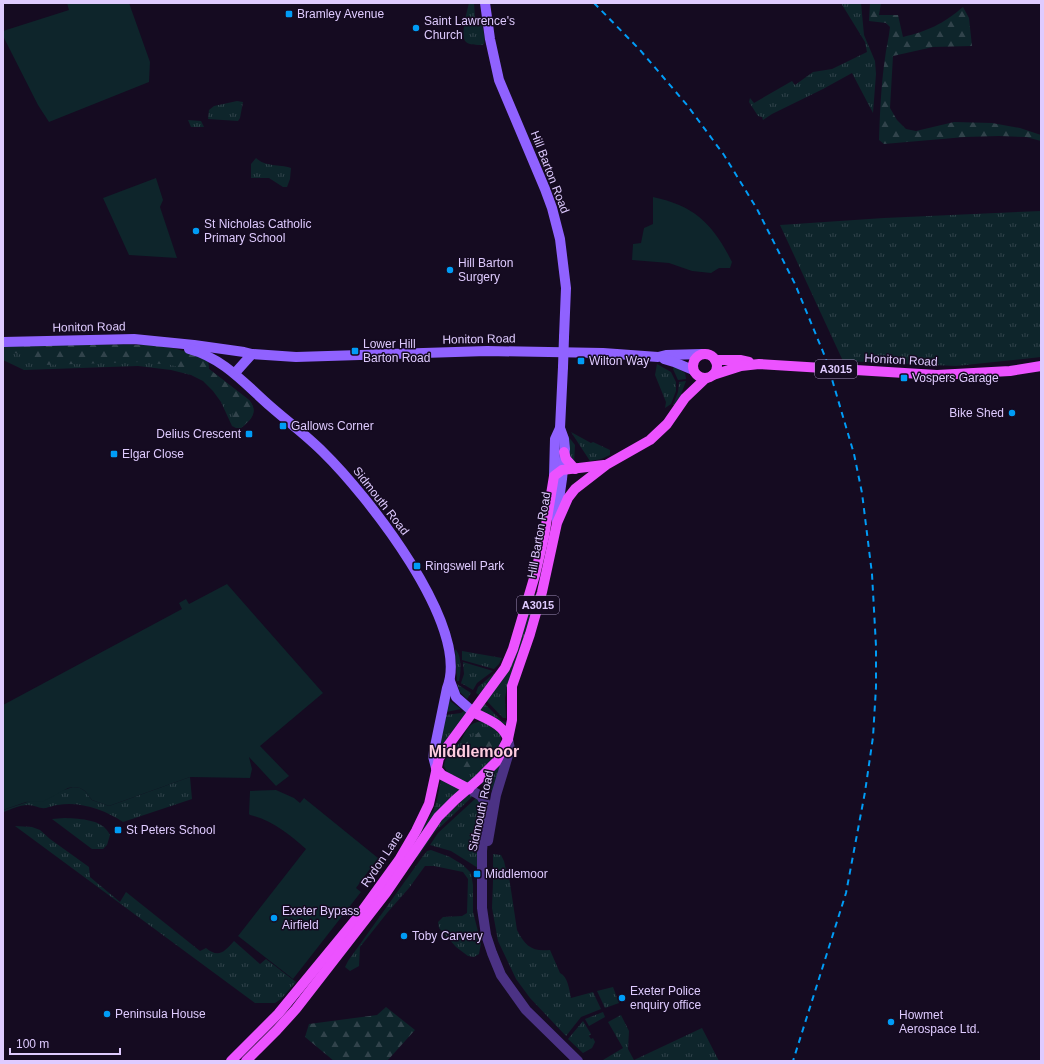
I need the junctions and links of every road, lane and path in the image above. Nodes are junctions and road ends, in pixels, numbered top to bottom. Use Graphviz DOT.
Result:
graph roads {
  1 [pos="485,3"];
  2 [pos="3,342"];
  3 [pos="174,344"];
  4 [pos="252,354"];
  5 [pos="702,354"];
  6 [pos="658,357"];
  7 [pos="715,360"];
  8 [pos="759,364"];
  9 [pos="1041,366"];
  10 [pos="694,370"];
  11 [pos="234,373"];
  12 [pos="709,376"];
  13 [pos="685,398"];
  14 [pos="560,428"];
  15 [pos="564,452"];
  16 [pos="606,465"];
  17 [pos="575,469"];
  18 [pos="558,473"];
  19 [pos="557,523"];
  20 [pos="450,681"];
  21 [pos="473,712"];
  22 [pos="508,739"];
  23 [pos="436,768"];
  24 [pos="469,789"];
  25 [pos="483,864"];
  26 [pos="231,1061"];
  27 [pos="246,1061"];
  28 [pos="578,1061"];
  1 -- 14 [label="main road, Hill Barton Road, bridge"];
  2 -- 3 [label="main road, Honiton Road"];
  3 -- 4 [label="main road, Honiton Road"];
  3 -- 11 [label="main road, Honiton Road"];
  4 -- 6 [label="main road, Honiton Road"];
  4 -- 11 [label="main road"];
  5 -- 6 [label="main road, Honiton Road"];
  5 -- 7 [label="main road"];
  5 -- 10 [label="main road"];
  6 -- 10 [label="main road, Honiton Road"];
  7 -- 8 [label="main road, Honiton Road / A3015"];
  7 -- 12 [label="main road"];
  8 -- 9 [label="main road, Honiton Road / A3015"];
  8 -- 12 [label="main road, Honiton Road / A3015"];
  10 -- 12 [label="main road"];
  10 -- 13 [label="main road, A3015"];
  11 -- 20 [label="main road, Sidmouth Road"];
  12 -- 13 [label="main road, A3015"];
  13 -- 16 [label="main road, A3015"];
  14 -- 15 [label="main road, Hill Barton Road"];
  14 -- 18 [label="main road, Hill Barton Road"];
  15 -- 17 [label="main road"];
  15 -- 18 [label="main road, Hill Barton Road"];
  16 -- 17 [label="main road, A3015"];
  16 -- 19 [label="main road, A3015"];
  17 -- 18 [label="main road, A3015"];
  18 -- 19 [label="main road, Hill Barton Road"];
  18 -- 21 [label="main road, Hill Barton Road / A3015"];
  19 -- 22 [label="main road, Hill Barton Road / A3015"];
  20 -- 21 [label="main road, Sidmouth Road"];
  20 -- 23 [label="main road, Sidmouth Road"];
  21 -- 22 [label="main road"];
  21 -- 23 [label="main road, Hill Barton Road"];
  22 -- 24 [label="main road, Hill Barton Road"];
  22 -- 25 [label="street, Sidmouth Road"];
  23 -- 24 [label="main road"];
  23 -- 26 [label="main road, Rydon Lane"];
  24 -- 25 [label="street, Sidmouth Road"];
  24 -- 27 [label="main road, Rydon Lane"];
  25 -- 28 [label="street, Sidmouth Road"];
}
